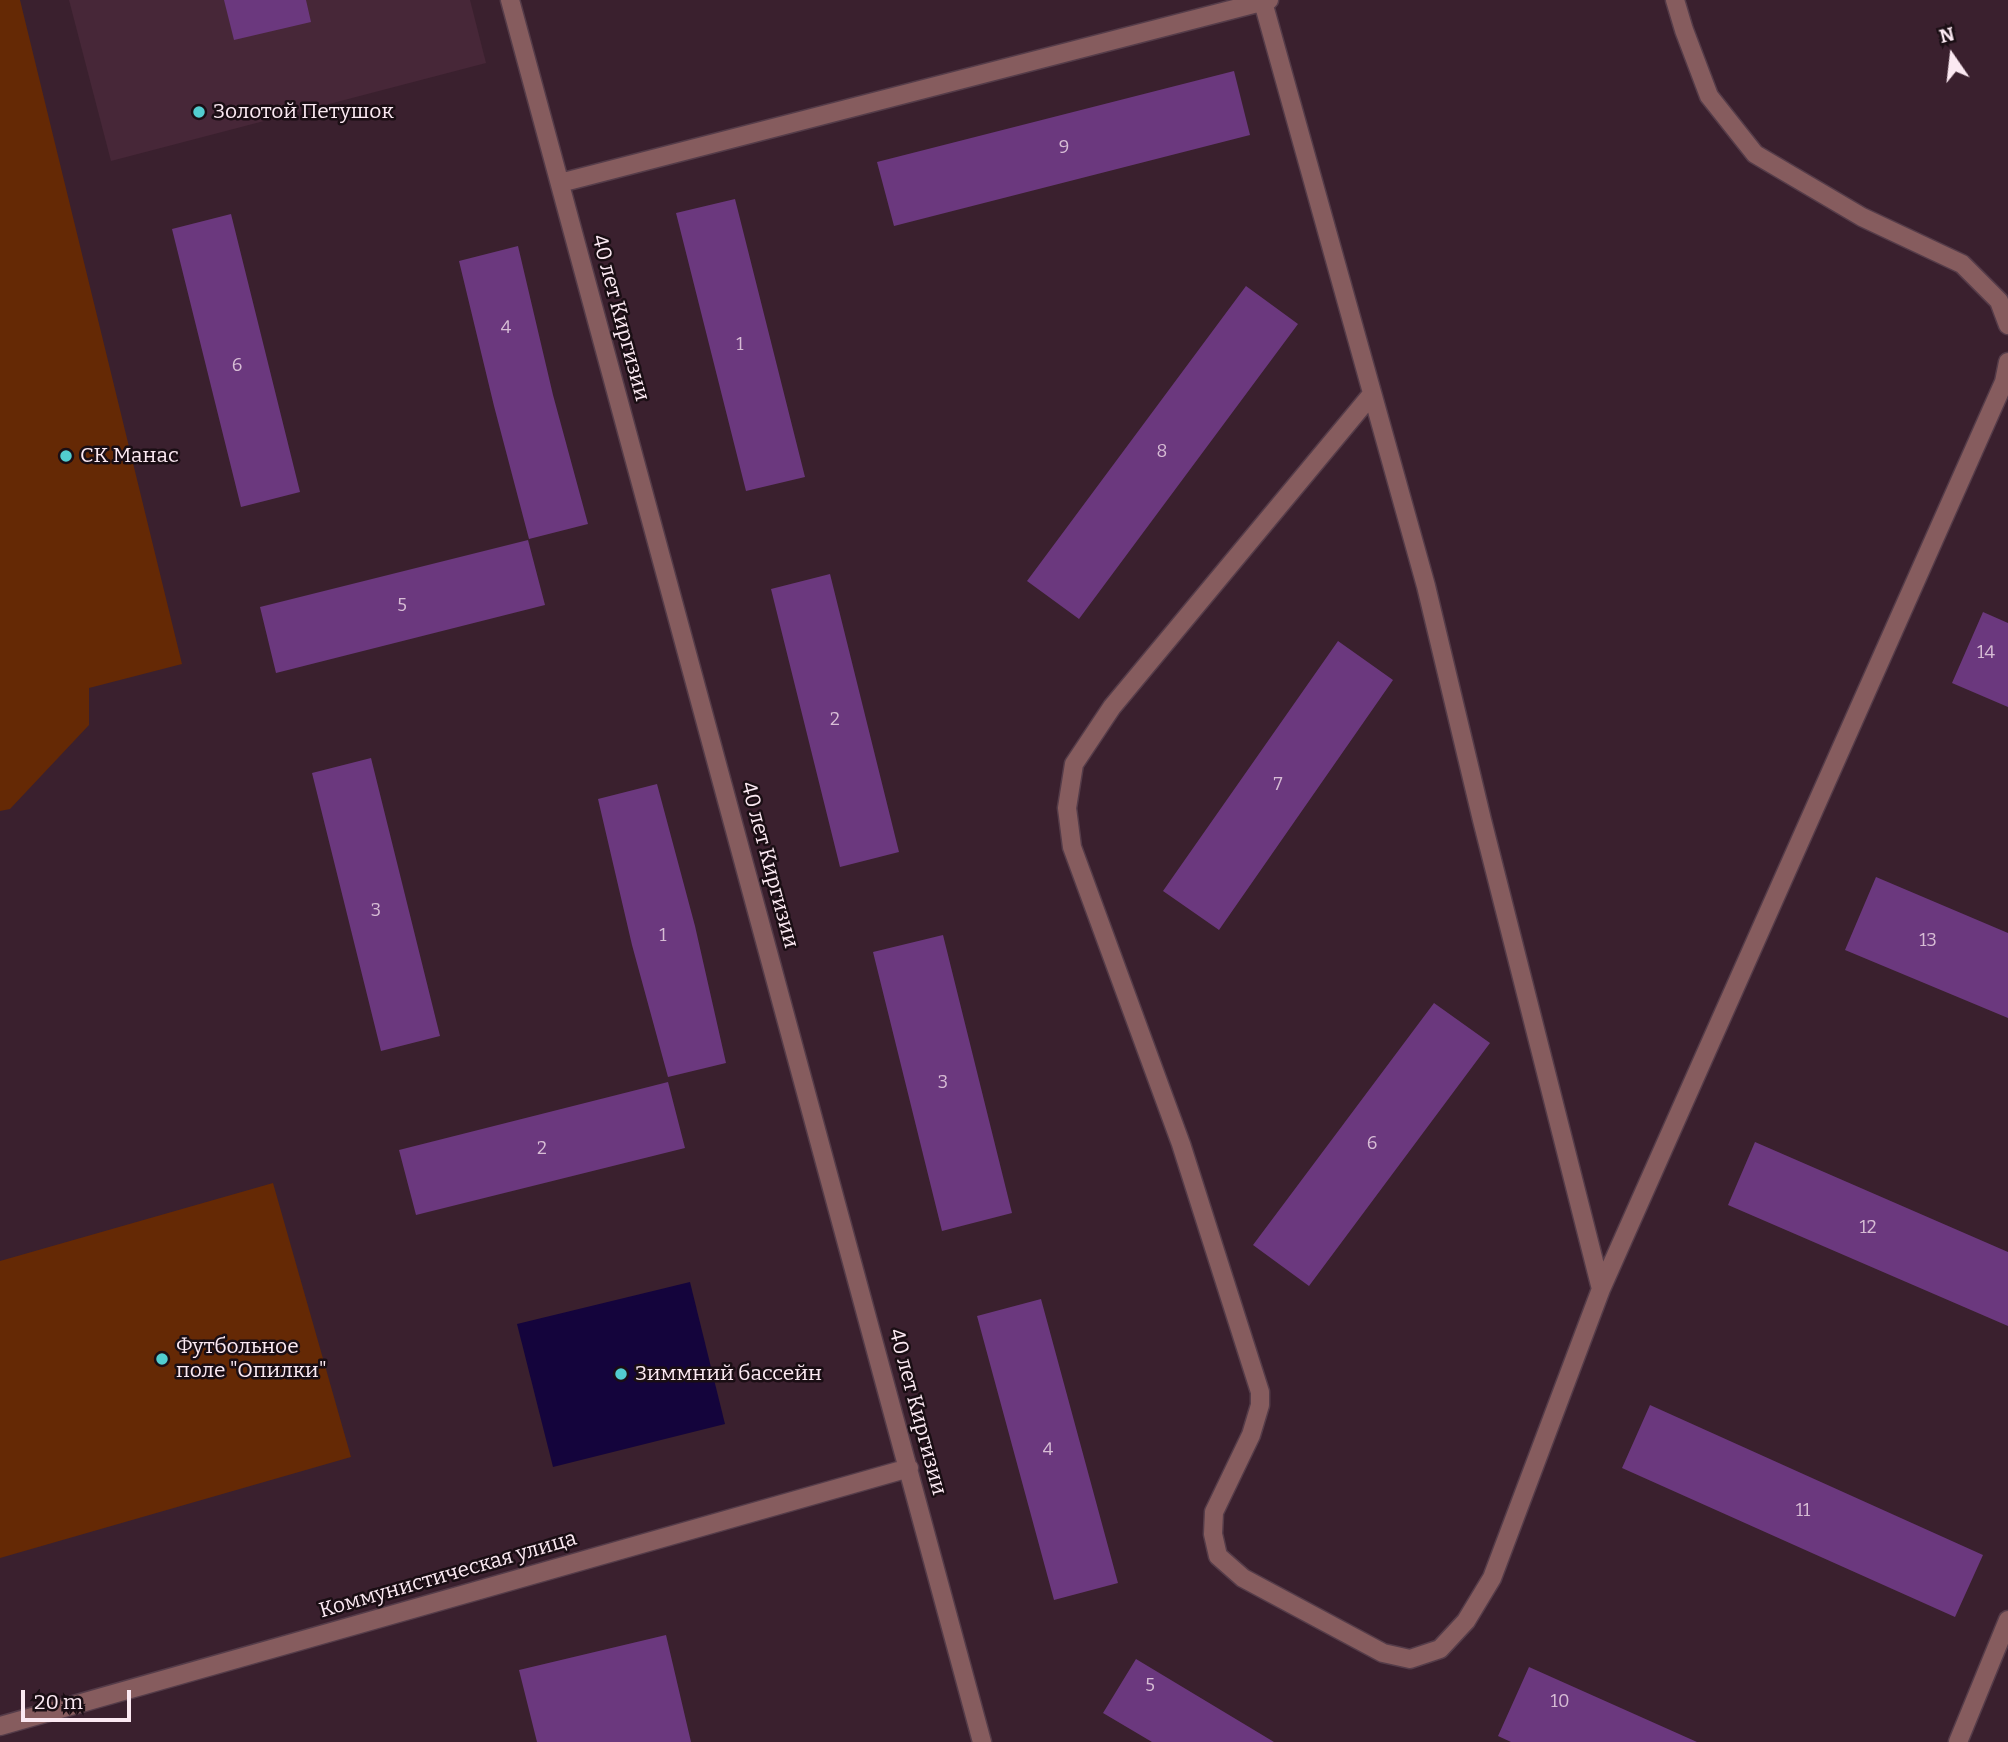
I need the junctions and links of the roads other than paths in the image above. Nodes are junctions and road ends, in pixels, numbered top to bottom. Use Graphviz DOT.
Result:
graph roads {
  1 [pos="510,0"];
  2 [pos="1675,0"];
  3 [pos="1266,1"];
  4 [pos="559,183"];
  5 [pos="2008,325"];
  6 [pos="2008,362"];
  7 [pos="1372,394"];
  8 [pos="1601,1289"];
  9 [pos="909,1468"];
  10 [pos="2008,1620"];
  11 [pos="0,1726"];
  12 [pos="982,1742"];
  13 [pos="1958,1742"];
  1 -- 4 [label="street, 40 лет Киргизии"];
  2 -- 5 [label="street"];
  3 -- 4 [label="street"];
  3 -- 7 [label="street"];
  4 -- 9 [label="street, 40 лет Киргизии"];
  6 -- 8 [label="street"];
  7 -- 8 [label="street"];
  7 -- 8 [label="street"];
  9 -- 11 [label="street, Коммунистическая улица"];
  9 -- 12 [label="street, 40 лет Киргизии"];
  10 -- 13 [label="street"];
}
